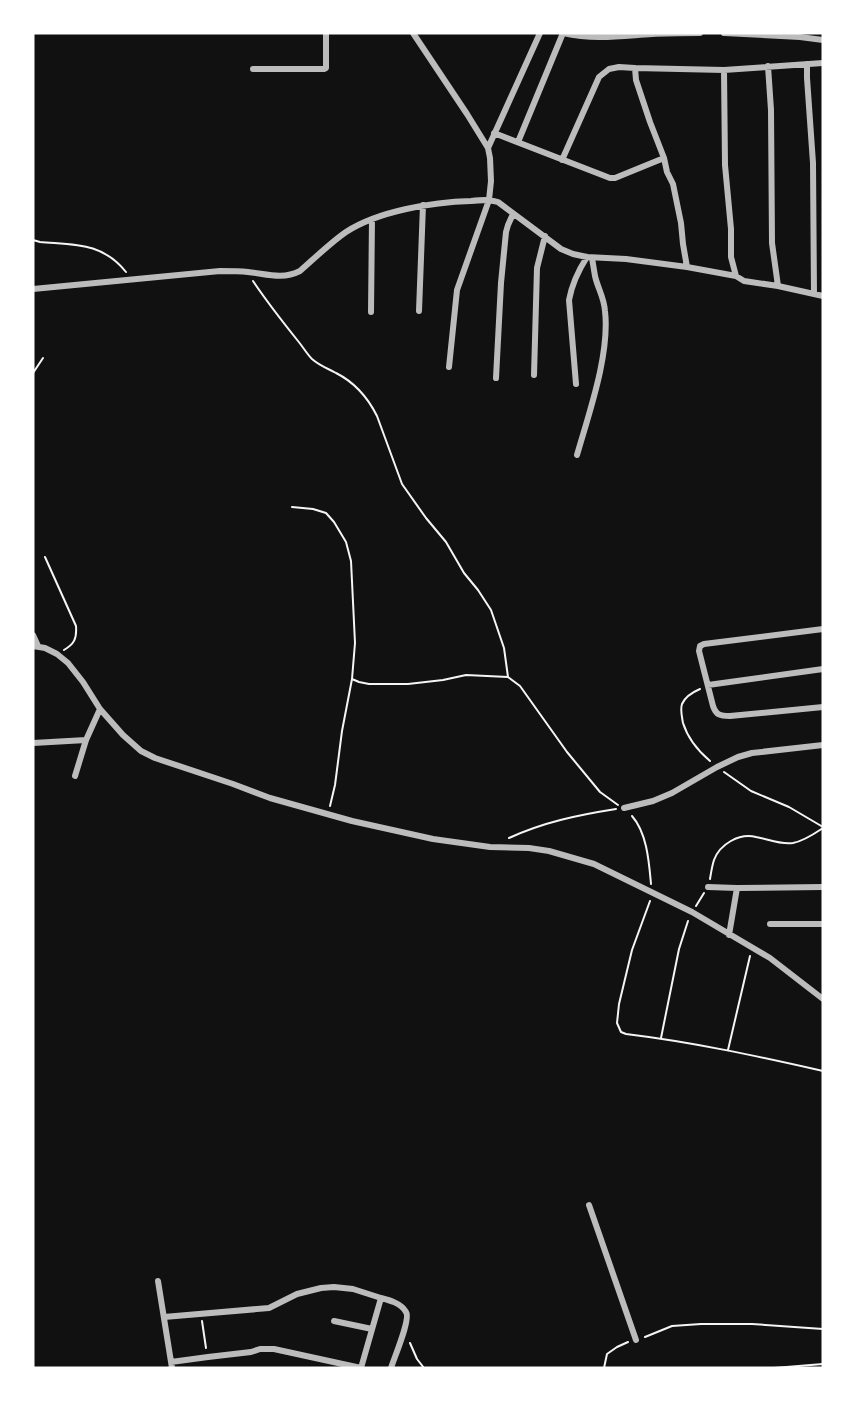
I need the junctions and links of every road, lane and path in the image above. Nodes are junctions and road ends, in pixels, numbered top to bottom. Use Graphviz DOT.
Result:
graph roads {
  1 [pos="326,33"];
  2 [pos="412,33"];
  3 [pos="540,33"];
  4 [pos="563,33"];
  5 [pos="700,33"];
  6 [pos="724,33"];
  7 [pos="800,35"];
  8 [pos="822,37"];
  9 [pos="823,63"];
  10 [pos="807,64"];
  11 [pos="768,66"];
  12 [pos="635,68"];
  13 [pos="253,69"];
  14 [pos="724,70"];
  15 [pos="494,133"];
  16 [pos="518,142"];
  17 [pos="488,148"];
  18 [pos="664,158"];
  19 [pos="562,160"];
  20 [pos="489,200"];
  21 [pos="423,205"];
  22 [pos="513,214"];
  23 [pos="372,219"];
  24 [pos="545,236"];
  25 [pos="33,240"];
  26 [pos="590,257"];
  27 [pos="687,267"];
  28 [pos="247,272"];
  29 [pos="736,276"];
  30 [pos="132,279"];
  31 [pos="778,286"];
  32 [pos="33,289"];
  33 [pos="814,294"];
  34 [pos="823,296"];
  35 [pos="419,311"];
  36 [pos="371,312"];
  37 [pos="43,358"];
  38 [pos="449,367"];
  39 [pos="33,373"];
  40 [pos="534,375"];
  41 [pos="496,378"];
  42 [pos="576,384"];
  43 [pos="577,455"];
  44 [pos="292,507"];
  45 [pos="45,557"];
  46 [pos="823,629"];
  47 [pos="33,635"];
  48 [pos="36,646"];
  49 [pos="57,654"];
  50 [pos="823,669"];
  51 [pos="508,677"];
  52 [pos="708,686"];
  53 [pos="823,707"];
  54 [pos="100,709"];
  55 [pos="86,740"];
  56 [pos="33,743"];
  57 [pos="823,746"];
  58 [pos="75,776"];
  59 [pos="624,808"];
  60 [pos="327,814"];
  61 [pos="823,828"];
  62 [pos="490,847"];
  63 [pos="708,886"];
  64 [pos="823,887"];
  65 [pos="737,888"];
  66 [pos="692,912"];
  67 [pos="770,924"];
  68 [pos="823,924"];
  69 [pos="729,935"];
  70 [pos="752,948"];
  71 [pos="823,999"];
  72 [pos="661,1038"];
  73 [pos="728,1050"];
  74 [pos="589,1205"];
  75 [pos="158,1281"];
  76 [pos="381,1298"];
  77 [pos="201,1313"];
  78 [pos="164,1317"];
  79 [pos="334,1321"];
  80 [pos="372,1329"];
  81 [pos="404,1329"];
  82 [pos="823,1329"];
  83 [pos="636,1340"];
  84 [pos="208,1356"];
  85 [pos="823,1364"];
  86 [pos="171,1365"];
  87 [pos="361,1368"];
  88 [pos="391,1368"];
  89 [pos="424,1368"];
  90 [pos="604,1368"];
  91 [pos="774,1368"];
  1 -- 13 [label="street"];
  2 -- 17 [label="street"];
  3 -- 15 [label="street"];
  4 -- 5 [label="street"];
  4 -- 16 [label="street"];
  6 -- 7 [label="street"];
  7 -- 8 [label="street"];
  9 -- 10 [label="street"];
  10 -- 11 [label="street"];
  10 -- 33 [label="street"];
  11 -- 14 [label="street"];
  11 -- 31 [label="street"];
  12 -- 14 [label="street"];
  12 -- 18 [label="street"];
  12 -- 19 [label="street"];
  14 -- 29 [label="street"];
  15 -- 16 [label="street"];
  15 -- 17 [label="street"];
  16 -- 19 [label="street"];
  17 -- 20 [label="street"];
  18 -- 19 [label="street"];
  18 -- 27 [label="street"];
  20 -- 21 [label="street"];
  20 -- 22 [label="street"];
  20 -- 38 [label="street"];
  21 -- 23 [label="street"];
  21 -- 35 [label="street"];
  22 -- 24 [label="street"];
  22 -- 41 [label="street"];
  23 -- 28 [label="street"];
  23 -- 36 [label="street"];
  24 -- 26 [label="street"];
  24 -- 40 [label="street"];
  25 -- 30 [label="path"];
  26 -- 27 [label="street"];
  26 -- 42 [label="street"];
  26 -- 43 [label="street"];
  27 -- 29 [label="street"];
  28 -- 30 [label="street"];
  28 -- 51 [label="path"];
  29 -- 31 [label="street"];
  30 -- 32 [label="street"];
  31 -- 33 [label="street"];
  33 -- 34 [label="street"];
  37 -- 39 [label="path"];
  44 -- 60 [label="path"];
  45 -- 49 [label="path"];
  46 -- 52 [label="street"];
  47 -- 48 [label="street"];
  48 -- 49 [label="street"];
  49 -- 54 [label="street"];
  50 -- 52 [label="street"];
  52 -- 53 [label="street"];
  54 -- 55 [label="street"];
  54 -- 60 [label="street"];
  55 -- 56 [label="street"];
  55 -- 58 [label="street"];
  57 -- 59 [label="street"];
  59 -- 62 [label="path"];
  60 -- 62 [label="street"];
  61 -- 63 [label="path"];
  62 -- 66 [label="street"];
  63 -- 65 [label="street"];
  63 -- 66 [label="path"];
  64 -- 65 [label="street"];
  65 -- 69 [label="street"];
  66 -- 69 [label="street"];
  66 -- 72 [label="path"];
  67 -- 68 [label="street"];
  69 -- 70 [label="street"];
  70 -- 71 [label="street"];
  70 -- 73 [label="path"];
  74 -- 83 [label="street"];
  75 -- 78 [label="street"];
  76 -- 77 [label="street"];
  76 -- 80 [label="street"];
  76 -- 81 [label="street"];
  77 -- 78 [label="street"];
  77 -- 84 [label="path"];
  78 -- 86 [label="street"];
  79 -- 80 [label="street"];
  80 -- 87 [label="street"];
  81 -- 88 [label="street"];
  81 -- 89 [label="path"];
  82 -- 83 [label="path"];
  83 -- 90 [label="path"];
  84 -- 86 [label="street"];
  84 -- 87 [label="street"];
  85 -- 91 [label="path"];
}
